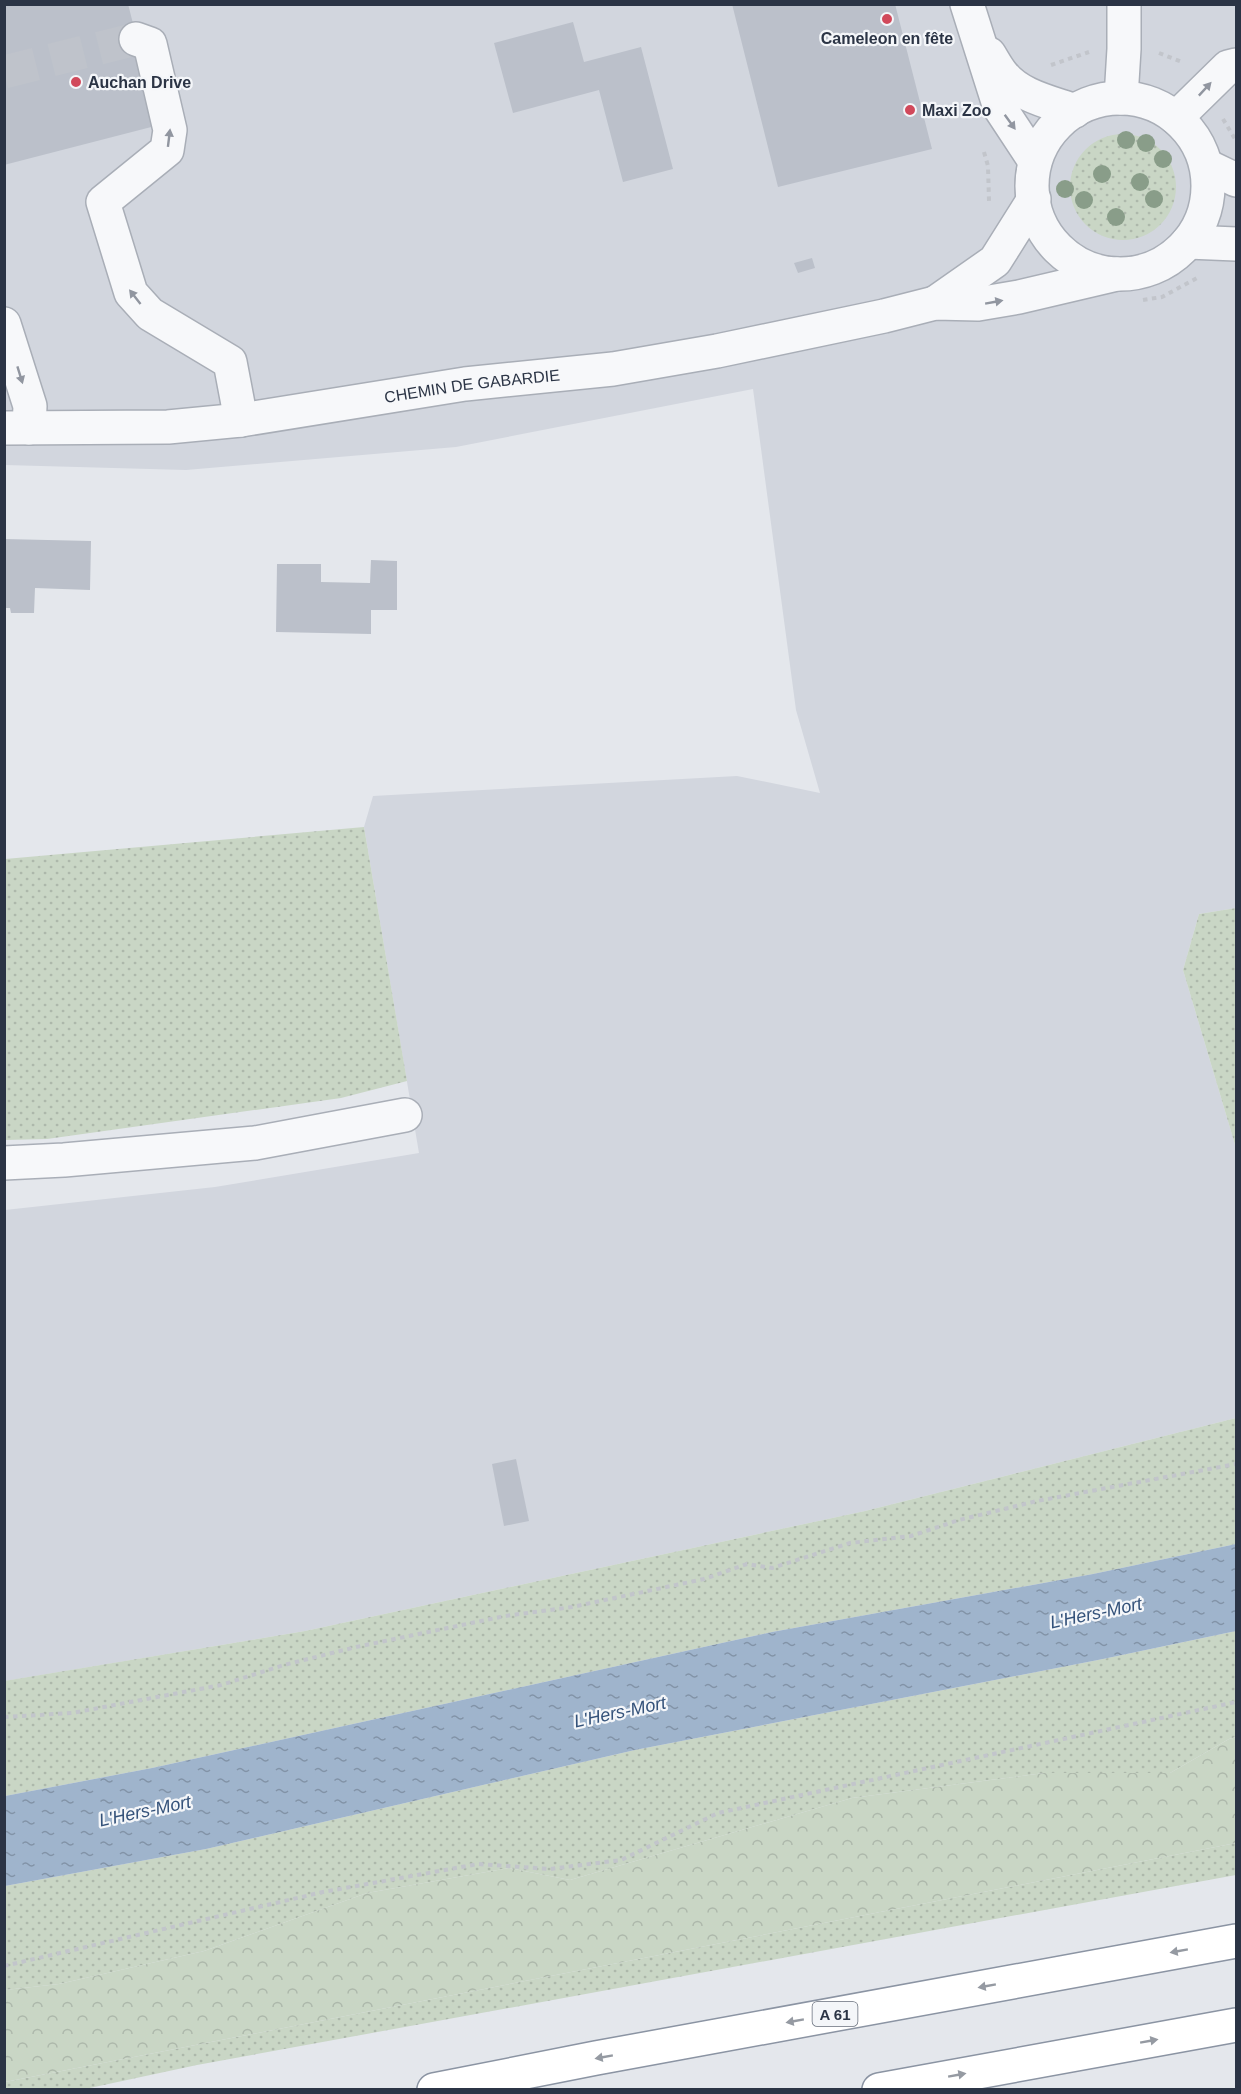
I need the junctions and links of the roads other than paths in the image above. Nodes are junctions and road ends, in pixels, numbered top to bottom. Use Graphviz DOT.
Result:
graph roads {
  1 [pos="1124,4"];
  2 [pos="1139,4"];
  3 [pos="970,17"];
  4 [pos="136,39"];
  5 [pos="1124,50"];
  6 [pos="1236,65"];
  7 [pos="1121,98"];
  8 [pos="1075,111"];
  9 [pos="1176,118"];
  10 [pos="1035,161"];
  11 [pos="1207,166"];
  12 [pos="1236,180"];
  13 [pos="1034,199"];
  14 [pos="1188,242"];
  15 [pos="1236,243"];
  16 [pos="1117,274"];
  17 [pos="935,303"];
  18 [pos="4,324"];
  19 [pos="241,420"];
  20 [pos="17,428"];
  21 [pos="405,1115"];
  22 [pos="4,1162"];
  23 [pos="1236,1941"];
  24 [pos="1236,2025"];
  25 [pos="434,2090"];
  26 [pos="879,2090"];
  1 -- 5 [label="street"];
  2 -- 5 [label="street"];
  3 -- 8 [label="street"];
  3 -- 10 [label="street, one-way"];
  19 -- 4 [label="street, one-way"];
  5 -- 7 [label="street"];
  9 -- 6 [label="street, one-way"];
  7 -- 8 [label="street"];
  7 -- 9 [label="street"];
  8 -- 10 [label="street"];
  9 -- 11 [label="street"];
  10 -- 13 [label="street"];
  11 -- 12 [label="street"];
  11 -- 14 [label="street"];
  13 -- 16 [label="street"];
  13 -- 17 [label="street, CHEMIN DE GABARDIE"];
  14 -- 15 [label="street"];
  14 -- 16 [label="street"];
  17 -- 16 [label="street, CHEMIN DE GABARDIE, one-way"];
  17 -- 19 [label="street, CHEMIN DE GABARDIE"];
  18 -- 20 [label="street, one-way"];
  19 -- 20 [label="street, CHEMIN DE GABARDIE"];
  21 -- 22 [label="street"];
  23 -- 25 [label="highway, A 61, one-way"];
  26 -- 24 [label="highway, one-way"];
}
